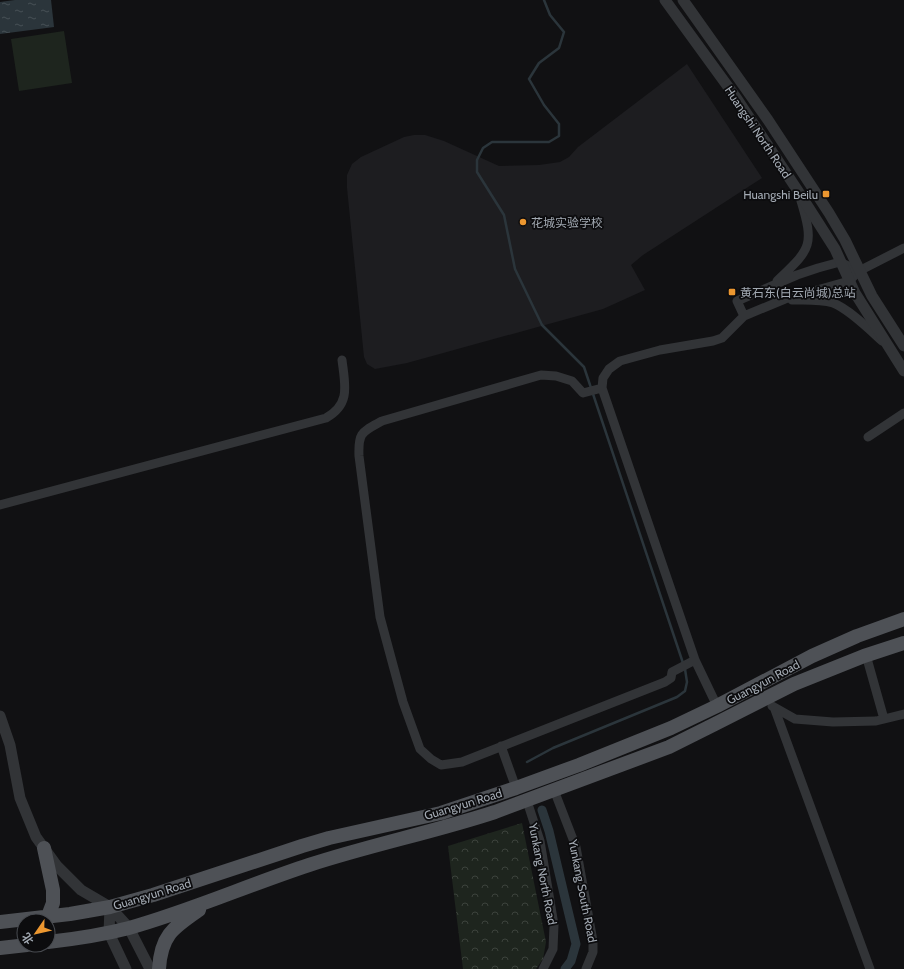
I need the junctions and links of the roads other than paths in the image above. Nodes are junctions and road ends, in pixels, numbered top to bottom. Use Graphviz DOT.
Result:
graph roads {
  1 [pos="665,0"];
  2 [pos="683,0"];
  3 [pos="798,191"];
  4 [pos="904,248"];
  5 [pos="840,262"];
  6 [pos="859,271"];
  7 [pos="849,281"];
  8 [pos="771,286"];
  9 [pos="785,299"];
  10 [pos="744,316"];
  11 [pos="888,346"];
  12 [pos="904,346"];
  13 [pos="342,360"];
  14 [pos="904,371"];
  15 [pos="602,388"];
  16 [pos="904,413"];
  17 [pos="868,437"];
  18 [pos="0,505"];
  19 [pos="904,619"];
  20 [pos="904,642"];
  21 [pos="866,655"];
  22 [pos="696,660"];
  23 [pos="761,700"];
  24 [pos="717,706"];
  25 [pos="774,707"];
  26 [pos="904,714"];
  27 [pos="0,716"];
  28 [pos="888,718"];
  29 [pos="501,746"];
  30 [pos="516,788"];
  31 [pos="554,790"];
  32 [pos="527,801"];
  33 [pos="44,848"];
  34 [pos="208,876"];
  35 [pos="216,898"];
  36 [pos="110,907"];
  37 [pos="49,913"];
  38 [pos="56,915"];
  39 [pos="16,920"];
  40 [pos="0,922"];
  41 [pos="130,928"];
  42 [pos="109,933"];
  43 [pos="56,941"];
  44 [pos="16,946"];
  45 [pos="0,948"];
  46 [pos="126,969"];
  47 [pos="150,969"];
  48 [pos="159,969"];
  49 [pos="543,969"];
  50 [pos="586,969"];
  51 [pos="870,969"];
  1 -- 3 [label="street, Huangshi North Road"];
  2 -- 6 [label="street, Huangshi North Road"];
  3 -- 5 [label="street, Huangshi North Road"];
  3 -- 8 [label="street"];
  4 -- 6 [label="street"];
  5 -- 6 [label="street"];
  5 -- 7 [label="street, Huangshi North Road"];
  5 -- 8 [label="street"];
  6 -- 7 [label="street"];
  6 -- 12 [label="street, Huangshi North Road"];
  7 -- 9 [label="street"];
  7 -- 11 [label="street, Huangshi North Road"];
  8 -- 10 [label="street"];
  9 -- 10 [label="street"];
  9 -- 11 [label="street"];
  10 -- 15 [label="street"];
  11 -- 14 [label="street, Huangshi North Road"];
  13 -- 18 [label="street"];
  15 -- 22 [label="street"];
  15 -- 29 [label="street"];
  16 -- 17 [label="street"];
  19 -- 24 [label="main road, Guangyun Road"];
  20 -- 21 [label="main road, Guangyun Road"];
  21 -- 23 [label="main road, Guangyun Road"];
  21 -- 28 [label="street"];
  22 -- 24 [label="street"];
  22 -- 29 [label="street"];
  23 -- 25 [label="street"];
  23 -- 31 [label="main road, Guangyun Road"];
  24 -- 30 [label="main road, Guangyun Road"];
  25 -- 28 [label="street"];
  25 -- 51 [label="street"];
  26 -- 28 [label="street"];
  27 -- 33 [label="street"];
  29 -- 30 [label="street"];
  30 -- 34 [label="main road, Guangyun Road"];
  31 -- 32 [label="main road, Guangyun Road"];
  31 -- 50 [label="street, Yunkang South Road"];
  32 -- 35 [label="main road, Guangyun Road"];
  32 -- 49 [label="street, Yunkang North Road"];
  33 -- 36 [label="street"];
  33 -- 37 [label="main road"];
  34 -- 35 [label="main road"];
  34 -- 36 [label="main road, Guangyun Road"];
  35 -- 41 [label="main road, Guangyun Road"];
  35 -- 48 [label="main road"];
  36 -- 38 [label="main road, Guangyun Road"];
  36 -- 41 [label="street"];
  36 -- 42 [label="street"];
  39 -- 40 [label="main road, Guangyun Road"];
  41 -- 42 [label="main road, Guangyun Road"];
  41 -- 47 [label="street"];
  42 -- 43 [label="main road, Guangyun Road"];
  42 -- 46 [label="street"];
  44 -- 45 [label="main road"];
}
